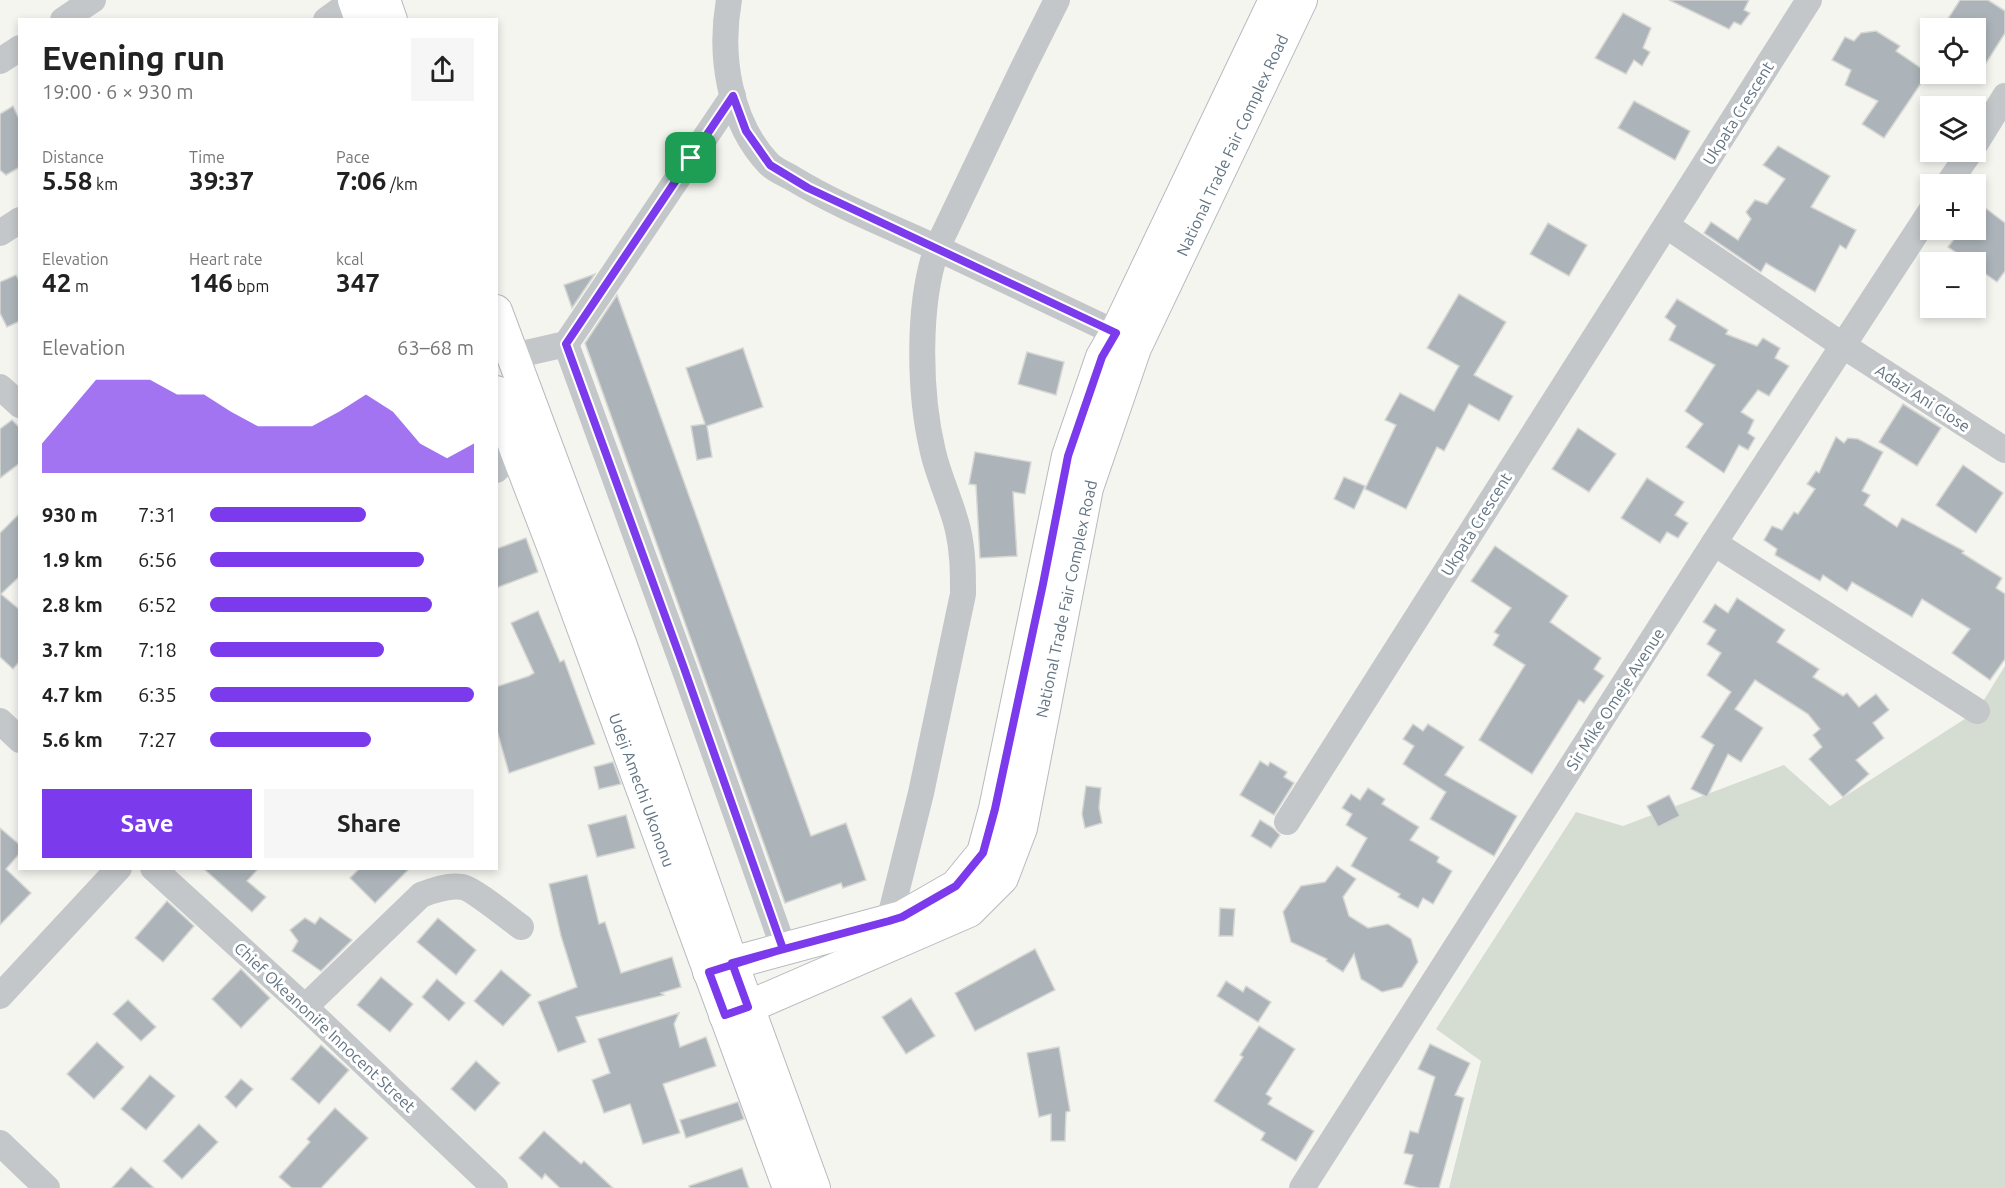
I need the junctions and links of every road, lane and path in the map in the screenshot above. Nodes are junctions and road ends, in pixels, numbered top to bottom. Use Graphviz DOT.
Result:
graph roads {
  1 [pos="93,0"];
  2 [pos="354,0"];
  3 [pos="384,0"];
  4 [pos="729,0"];
  5 [pos="1057,0"];
  6 [pos="1275,0"];
  7 [pos="1301,0"];
  8 [pos="1809,0"];
  9 [pos="66,18"];
  10 [pos="329,18"];
  11 [pos="360,18"];
  12 [pos="390,18"];
  13 [pos="18,49"];
  14 [pos="0,61"];
  15 [pos="733,96"];
  16 [pos="2005,96"];
  17 [pos="1986,127"];
  18 [pos="18,221"];
  19 [pos="1667,226"];
  20 [pos="1920,227"];
  21 [pos="0,234"];
  22 [pos="937,248"];
  23 [pos="498,316"];
  24 [pos="1116,333"];
  25 [pos="566,344"];
  26 [pos="1842,345"];
  27 [pos="513,356"];
  28 [pos="0,387"];
  29 [pos="18,403"];
  30 [pos="498,406"];
  31 [pos="2005,450"];
  32 [pos="506,460"];
  33 [pos="1714,543"];
  34 [pos="1977,711"];
  35 [pos="0,721"];
  36 [pos="18,738"];
  37 [pos="1287,822"];
  38 [pos="117,870"];
  39 [pos="155,870"];
  40 [pos="889,921"];
  41 [pos="521,927"];
  42 [pos="783,949"];
  43 [pos="721,968"];
  44 [pos="0,996"];
  45 [pos="305,1006"];
  46 [pos="736,1011"];
  47 [pos="0,1143"];
  48 [pos="47,1188"];
  49 [pos="495,1188"];
  50 [pos="789,1188"];
  51 [pos="814,1188"];
  52 [pos="1302,1188"];
  1 -- 9 [label="street"];
  2 -- 10 [label="street"];
  2 -- 11 [label="main road"];
  3 -- 12 [label="main road"];
  4 -- 15 [label="street"];
  5 -- 22 [label="street"];
  6 -- 24 [label="main road, National Trade Fair Complex Road"];
  7 -- 46 [label="main road, National Trade Fair Complex Road"];
  8 -- 19 [label="street, Ukpata Crescent"];
  13 -- 14 [label="street"];
  15 -- 22 [label="street"];
  15 -- 25 [label="street"];
  16 -- 17 [label="street"];
  18 -- 21 [label="street"];
  19 -- 26 [label="street"];
  19 -- 37 [label="street, Ukpata Crescent"];
  20 -- 26 [label="street, Sir Mike Omeje Avenue"];
  22 -- 24 [label="street"];
  22 -- 40 [label="street"];
  23 -- 27 [label="main road, Udeji Amechi Ukononu"];
  24 -- 40 [label="main road, National Trade Fair Complex Road"];
  25 -- 27 [label="street"];
  25 -- 42 [label="street"];
  26 -- 31 [label="street, Adazi Ani Close"];
  26 -- 33 [label="street, Sir Mike Omeje Avenue"];
  27 -- 43 [label="main road, Udeji Amechi Ukononu"];
  28 -- 29 [label="street"];
  30 -- 32 [label="main road, Udeji Amechi Ukononu"];
  32 -- 43 [label="main road, Udeji Amechi Ukononu"];
  33 -- 34 [label="street"];
  33 -- 52 [label="street, Sir Mike Omeje Avenue"];
  35 -- 36 [label="street"];
  38 -- 44 [label="street"];
  39 -- 45 [label="street, Chief Okeanonife Innocent Street"];
  40 -- 42 [label="main road, National Trade Fair Complex Road"];
  41 -- 45 [label="street"];
  42 -- 43 [label="main road, National Trade Fair Complex Road"];
  43 -- 46 [label="main road, Udeji Amechi Ukononu"];
  45 -- 49 [label="street, Chief Okeanonife Innocent Street"];
  46 -- 50 [label="main road, Udeji Amechi Ukononu"];
  46 -- 51 [label="main road"];
  47 -- 48 [label="street"];
}
